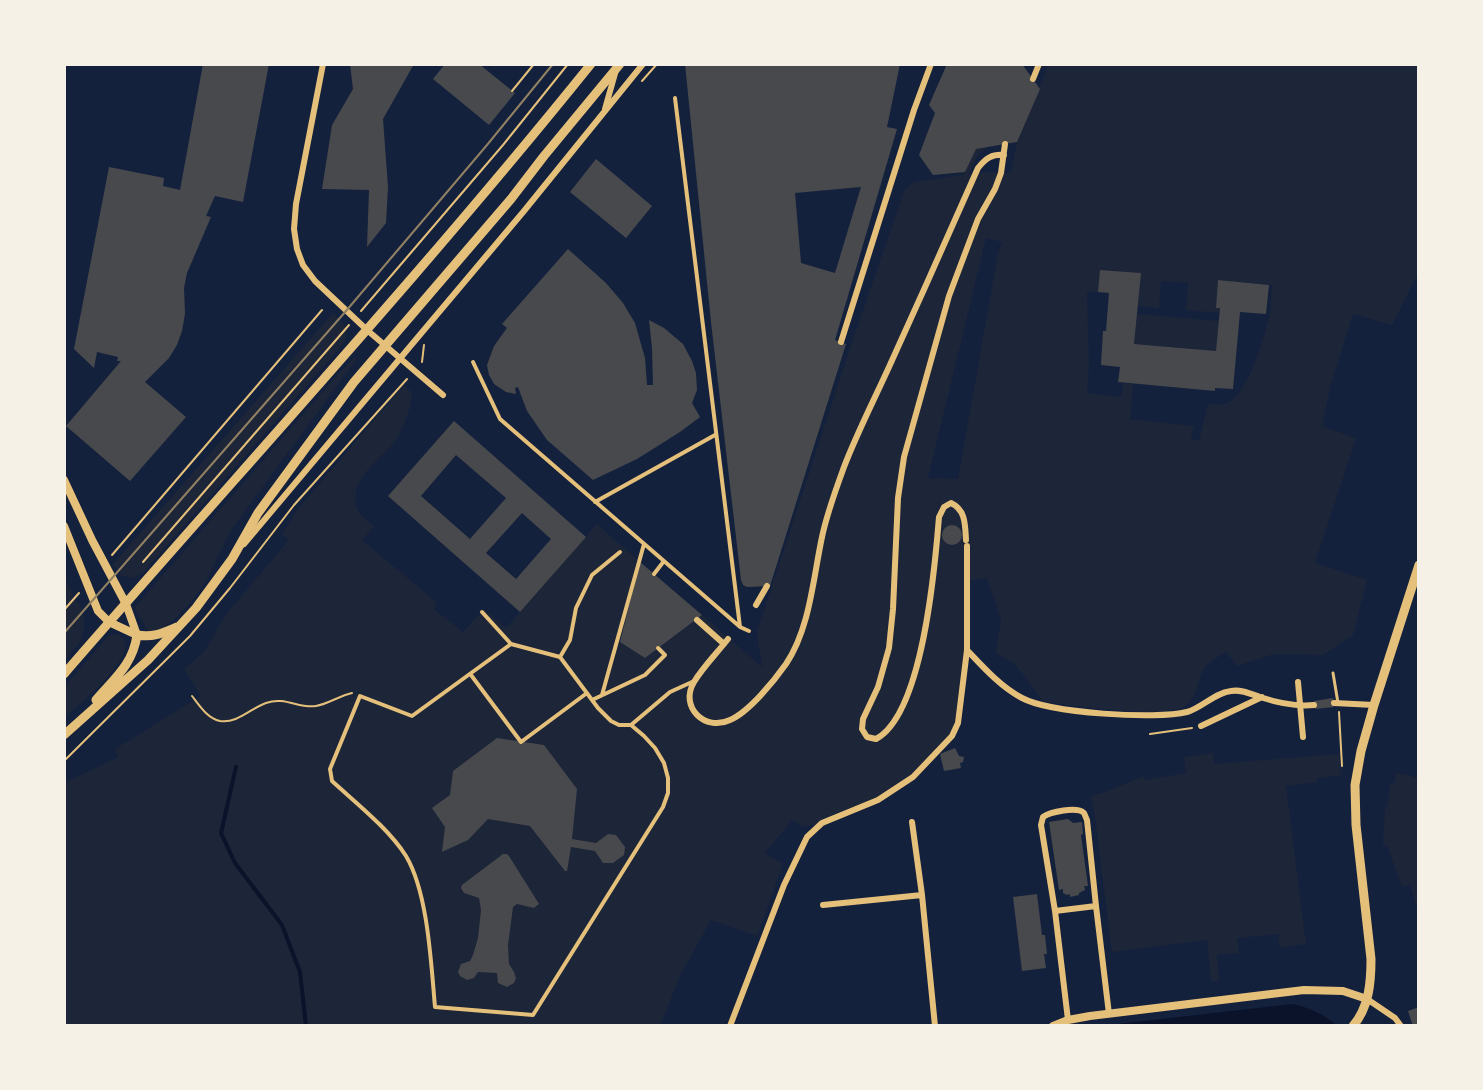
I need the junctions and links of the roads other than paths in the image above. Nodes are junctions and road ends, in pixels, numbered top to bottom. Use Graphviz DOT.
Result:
graph roads {
  1 [pos="323,64"];
  2 [pos="591,64"];
  3 [pos="643,64"];
  4 [pos="931,64"];
  5 [pos="1039,64"];
  6 [pos="618,66"];
  7 [pos="1033,79"];
  8 [pos="675,98"];
  9 [pos="600,120"];
  10 [pos="1005,144"];
  11 [pos="1004,155"];
  12 [pos="367,330"];
  13 [pos="841,342"];
  14 [pos="386,346"];
  15 [pos="401,359"];
  16 [pos="473,362"];
  17 [pos="443,395"];
  18 [pos="716,435"];
  19 [pos="64,480"];
  20 [pos="595,502"];
  21 [pos="64,526"];
  22 [pos="644,544"];
  23 [pos="620,552"];
  24 [pos="232,559"];
  25 [pos="664,561"];
  26 [pos="1419,565"];
  27 [pos="654,574"];
  28 [pos="767,586"];
  29 [pos="126,604"];
  30 [pos="756,605"];
  31 [pos="482,612"];
  32 [pos="697,620"];
  33 [pos="109,622"];
  34 [pos="181,625"];
  35 [pos="740,627"];
  36 [pos="749,631"];
  37 [pos="137,635"];
  38 [pos="511,644"];
  39 [pos="658,648"];
  40 [pos="967,650"];
  41 [pos="560,657"];
  42 [pos="1333,673"];
  43 [pos="64,674"];
  44 [pos="470,674"];
  45 [pos="695,681"];
  46 [pos="1298,682"];
  47 [pos="587,693"];
  48 [pos="602,695"];
  49 [pos="1262,697"];
  50 [pos="592,700"];
  51 [pos="1336,703"];
  52 [pos="1314,705"];
  53 [pos="1374,705"];
  54 [pos="1301,707"];
  55 [pos="631,725"];
  56 [pos="73,726"];
  57 [pos="1201,726"];
  58 [pos="64,735"];
  59 [pos="1303,737"];
  60 [pos="912,822"];
  61 [pos="922,895"];
  62 [pos="823,905"];
  63 [pos="1096,906"];
  64 [pos="1055,911"];
  65 [pos="1367,999"];
  66 [pos="1109,1014"];
  67 [pos="1068,1020"];
  68 [pos="730,1026"];
  69 [pos="935,1026"];
  70 [pos="1053,1026"];
  71 [pos="1353,1026"];
  72 [pos="1401,1026"];
  1 -- 12 [label="street"];
  2 -- 12 [label="main road"];
  3 -- 9 [label="street"];
  4 -- 13 [label="street"];
  5 -- 7 [label="street"];
  6 -- 9 [label="street"];
  6 -- 14 [label="main road"];
  8 -- 18 [label="street"];
  9 -- 15 [label="street"];
  10 -- 11 [label="street"];
  11 -- 40 [label="street"];
  11 -- 45 [label="street"];
  12 -- 14 [label="street"];
  12 -- 29 [label="main road"];
  14 -- 15 [label="street"];
  14 -- 24 [label="main road"];
  15 -- 17 [label="street"];
  15 -- 24 [label="street"];
  16 -- 20 [label="street"];
  18 -- 20 [label="street"];
  18 -- 35 [label="street"];
  19 -- 29 [label="main road"];
  20 -- 22 [label="street"];
  21 -- 33 [label="main road"];
  22 -- 25 [label="street"];
  22 -- 48 [label="street"];
  23 -- 41 [label="street"];
  24 -- 34 [label="main road"];
  25 -- 27 [label="street"];
  25 -- 35 [label="street"];
  26 -- 53 [label="main road"];
  28 -- 30 [label="street"];
  29 -- 33 [label="main road"];
  29 -- 37 [label="main road"];
  31 -- 38 [label="street"];
  32 -- 45 [label="street"];
  33 -- 37 [label="main road"];
  33 -- 43 [label="main road"];
  34 -- 37 [label="main road"];
  34 -- 56 [label="main road"];
  35 -- 36 [label="street"];
  37 -- 56 [label="main road"];
  38 -- 41 [label="street"];
  38 -- 44 [label="street"];
  39 -- 48 [label="street"];
  40 -- 49 [label="street"];
  40 -- 68 [label="street"];
  41 -- 47 [label="street"];
  42 -- 51 [label="lane"];
  44 -- 47 [label="street"];
  44 -- 55 [label="street"];
  45 -- 55 [label="street"];
  46 -- 54 [label="street"];
  47 -- 50 [label="street"];
  48 -- 50 [label="street"];
  49 -- 54 [label="street"];
  49 -- 57 [label="street"];
  50 -- 55 [label="street"];
  51 -- 53 [label="street"];
  52 -- 54 [label="street"];
  53 -- 65 [label="main road"];
  54 -- 59 [label="street"];
  56 -- 58 [label="main road"];
  60 -- 61 [label="street"];
  61 -- 62 [label="street"];
  61 -- 69 [label="street"];
  63 -- 64 [label="street"];
  63 -- 64 [label="street"];
  63 -- 66 [label="street"];
  64 -- 67 [label="street"];
  65 -- 66 [label="main road"];
  65 -- 71 [label="main road"];
  65 -- 72 [label="street"];
  66 -- 67 [label="main road"];
  67 -- 70 [label="main road"];
}
